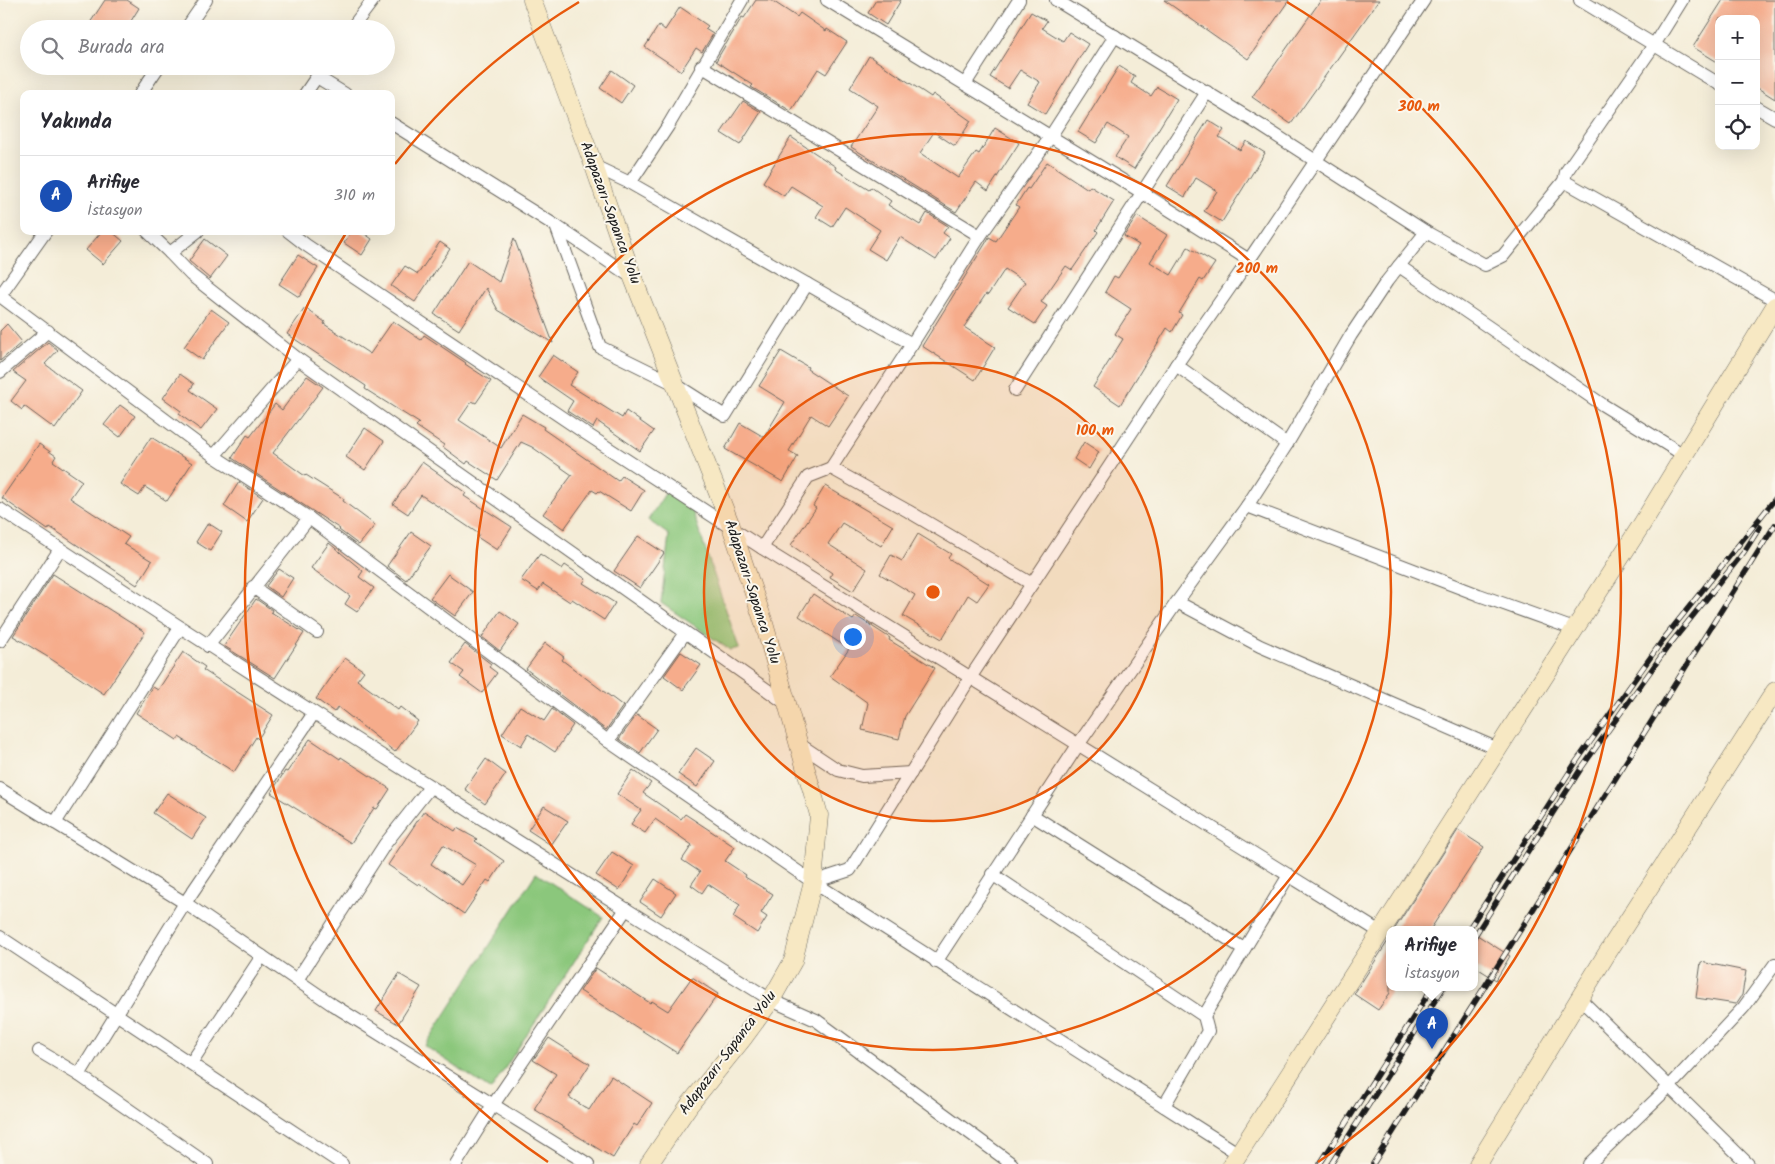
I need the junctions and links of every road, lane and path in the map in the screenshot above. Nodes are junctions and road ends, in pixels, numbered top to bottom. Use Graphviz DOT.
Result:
graph roads {
  1 [pos="206,0"];
  2 [pos="373,0"];
  3 [pos="532,0"];
  4 [pos="742,0"];
  5 [pos="827,0"];
  6 [pos="1019,0"];
  7 [pos="1056,0"];
  8 [pos="1424,0"];
  9 [pos="1580,0"];
  10 [pos="1682,0"];
  11 [pos="192,20"];
  12 [pos="358,20"];
  13 [pos="1115,36"];
  14 [pos="1654,45"];
  15 [pos="701,66"];
  16 [pos="153,75"];
  17 [pos="318,75"];
  18 [pos="325,75"];
  19 [pos="1715,82"];
  20 [pos="965,84"];
  21 [pos="143,90"];
  22 [pos="309,90"];
  23 [pos="341,90"];
  24 [pos="1207,92"];
  25 [pos="1760,109"];
  26 [pos="1775,118"];
  27 [pos="395,125"];
  28 [pos="1050,137"];
  29 [pos="1315,162"];
  30 [pos="594,166"];
  31 [pos="1564,181"];
  32 [pos="630,183"];
  33 [pos="1143,193"];
  34 [pos="556,226"];
  35 [pos="1426,232"];
  36 [pos="43,235"];
  37 [pos="151,235"];
  38 [pos="193,235"];
  39 [pos="293,235"];
  40 [pos="980,236"];
  41 [pos="170,253"];
  42 [pos="1249,260"];
  43 [pos="1399,266"];
  44 [pos="633,278"];
  45 [pos="807,284"];
  46 [pos="1775,300"];
  47 [pos="1775,306"];
  48 [pos="48,331"];
  49 [pos="912,344"];
  50 [pos="298,358"];
  51 [pos="1176,365"];
  52 [pos="0,372"];
  53 [pos="673,383"];
  54 [pos="1015,390"];
  55 [pos="1287,444"];
  56 [pos="1684,455"];
  57 [pos="214,456"];
  58 [pos="831,468"];
  59 [pos="1247,506"];
  60 [pos="0,509"];
  61 [pos="309,518"];
  62 [pos="731,526"];
  63 [pos="762,548"];
  64 [pos="60,549"];
  65 [pos="1032,584"];
  66 [pos="254,587"];
  67 [pos="1177,602"];
  68 [pos="180,628"];
  69 [pos="1574,629"];
  70 [pos="317,632"];
  71 [pos="685,633"];
  72 [pos="0,641"];
  73 [pos="208,646"];
  74 [pos="970,678"];
  75 [pos="1775,691"];
  76 [pos="787,704"];
  77 [pos="314,713"];
  78 [pos="608,741"];
  79 [pos="799,744"];
  80 [pos="1078,745"];
  81 [pos="1498,749"];
  82 [pos="911,773"];
  83 [pos="430,787"];
  84 [pos="0,789"];
  85 [pos="1032,814"];
  86 [pos="55,823"];
  87 [pos="992,874"];
  88 [pos="1288,876"];
  89 [pos="814,882"];
  90 [pos="186,903"];
  91 [pos="626,909"];
  92 [pos="1380,932"];
  93 [pos="0,937"];
  94 [pos="1244,949"];
  95 [pos="262,956"];
  96 [pos="936,962"];
  97 [pos="1775,964"];
  98 [pos="297,980"];
  99 [pos="1580,999"];
  100 [pos="771,1000"];
  101 [pos="117,1014"];
  102 [pos="1204,1016"];
  103 [pos="39,1051"];
  104 [pos="191,1063"];
  105 [pos="79,1075"];
  106 [pos="1670,1086"];
  107 [pos="493,1105"];
  108 [pos="1164,1106"];
  109 [pos="1235,1159"];
  110 [pos="207,1164"];
  111 [pos="342,1164"];
  112 [pos="456,1164"];
  113 [pos="588,1164"];
  114 [pos="648,1164"];
  115 [pos="1012,1164"];
  116 [pos="1478,1164"];
  117 [pos="1589,1164"];
  118 [pos="1748,1164"];
  1 -- 11 [label="street"];
  2 -- 12 [label="street"];
  3 -- 30 [label="street, Adapazarı-Sapanca Yolu"];
  4 -- 15 [label="street"];
  5 -- 20 [label="street"];
  6 -- 20 [label="street"];
  7 -- 13 [label="street"];
  8 -- 29 [label="street"];
  9 -- 14 [label="street"];
  10 -- 14 [label="street"];
  13 -- 24 [label="street"];
  13 -- 28 [label="street"];
  14 -- 19 [label="street"];
  14 -- 31 [label="street"];
  15 -- 32 [label="street"];
  15 -- 40 [label="street"];
  16 -- 21 [label="street"];
  17 -- 22 [label="street"];
  18 -- 23 [label="street"];
  20 -- 28 [label="street"];
  24 -- 29 [label="street"];
  24 -- 33 [label="street"];
  25 -- 26 [label="street"];
  27 -- 34 [label="street"];
  28 -- 33 [label="street"];
  28 -- 40 [label="street"];
  29 -- 35 [label="street"];
  29 -- 42 [label="street"];
  30 -- 32 [label="street"];
  30 -- 44 [label="street, Adapazarı-Sapanca Yolu"];
  31 -- 35 [label="street"];
  31 -- 46 [label="street"];
  32 -- 45 [label="street"];
  33 -- 42 [label="street"];
  33 -- 54 [label="street"];
  34 -- 44 [label="street"];
  34 -- 53 [label="street"];
  35 -- 43 [label="street"];
  36 -- 48 [label="street"];
  37 -- 41 [label="street"];
  38 -- 41 [label="street"];
  39 -- 62 [label="street"];
  40 -- 49 [label="street"];
  41 -- 50 [label="street"];
  42 -- 51 [label="street"];
  43 -- 55 [label="street"];
  43 -- 56 [label="street"];
  44 -- 53 [label="street, Adapazarı-Sapanca Yolu"];
  45 -- 49 [label="street"];
  45 -- 53 [label="street"];
  47 -- 56 [label="street"];
  48 -- 52 [label="street"];
  48 -- 57 [label="street"];
  49 -- 58 [label="street"];
  50 -- 57 [label="street"];
  50 -- 71 [label="street"];
  51 -- 55 [label="street"];
  51 -- 65 [label="street"];
  53 -- 62 [label="street, Adapazarı-Sapanca Yolu"];
  55 -- 59 [label="street"];
  56 -- 69 [label="street"];
  57 -- 61 [label="street"];
  58 -- 63 [label="street"];
  58 -- 65 [label="street"];
  59 -- 67 [label="street"];
  59 -- 69 [label="street"];
  60 -- 64 [label="street"];
  61 -- 66 [label="street"];
  61 -- 78 [label="street"];
  62 -- 63 [label="street"];
  62 -- 76 [label="street, Adapazarı-Sapanca Yolu"];
  63 -- 74 [label="street"];
  64 -- 68 [label="street"];
  64 -- 72 [label="street"];
  65 -- 74 [label="street"];
  66 -- 70 [label="street"];
  66 -- 73 [label="street"];
  67 -- 80 [label="street"];
  67 -- 81 [label="street"];
  68 -- 73 [label="street"];
  68 -- 86 [label="street"];
  69 -- 81 [label="street"];
  71 -- 76 [label="street"];
  71 -- 78 [label="street"];
  73 -- 77 [label="street"];
  74 -- 80 [label="street"];
  74 -- 82 [label="street"];
  75 -- 99 [label="street"];
  76 -- 79 [label="street, Adapazarı-Sapanca Yolu"];
  77 -- 83 [label="street"];
  77 -- 90 [label="street"];
  78 -- 89 [label="street"];
  79 -- 82 [label="street"];
  79 -- 89 [label="street, Adapazarı-Sapanca Yolu"];
  80 -- 85 [label="street"];
  80 -- 88 [label="street"];
  81 -- 92 [label="street"];
  82 -- 89 [label="street"];
  83 -- 91 [label="street"];
  83 -- 98 [label="street"];
  84 -- 86 [label="street"];
  85 -- 87 [label="street"];
  85 -- 94 [label="street"];
  86 -- 90 [label="street"];
  87 -- 96 [label="street"];
  87 -- 102 [label="street"];
  88 -- 92 [label="street"];
  88 -- 94 [label="street"];
  89 -- 96 [label="street"];
  89 -- 100 [label="street, Adapazarı-Sapanca Yolu"];
  90 -- 95 [label="street"];
  90 -- 101 [label="street"];
  91 -- 100 [label="street"];
  91 -- 107 [label="street"];
  92 -- 109 [label="street"];
  93 -- 101 [label="street"];
  94 -- 102 [label="street"];
  95 -- 98 [label="street"];
  95 -- 104 [label="street"];
  96 -- 108 [label="street"];
  97 -- 106 [label="street"];
  98 -- 107 [label="street"];
  99 -- 106 [label="street"];
  99 -- 116 [label="street"];
  100 -- 114 [label="street, Adapazarı-Sapanca Yolu"];
  100 -- 115 [label="street"];
  101 -- 104 [label="street"];
  101 -- 105 [label="street"];
  102 -- 108 [label="street"];
  103 -- 105 [label="street"];
  104 -- 111 [label="street"];
  105 -- 110 [label="street"];
  106 -- 117 [label="street"];
  106 -- 118 [label="street"];
  107 -- 112 [label="street"];
  107 -- 113 [label="street"];
  108 -- 109 [label="street"];
}
